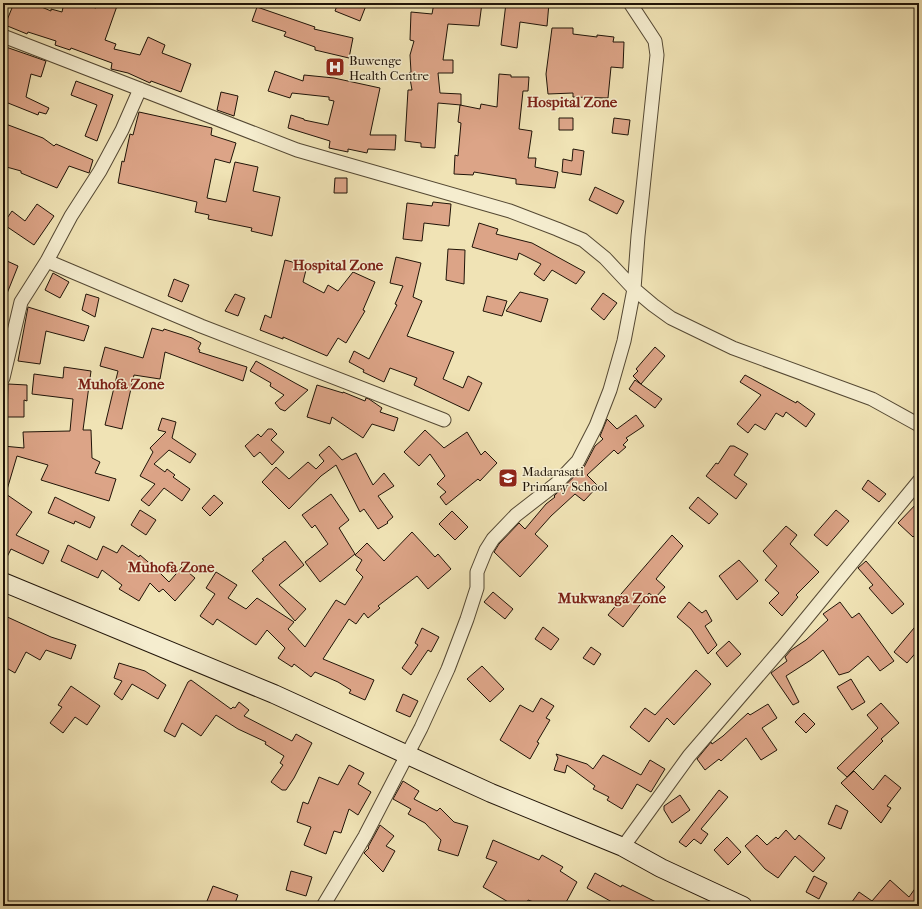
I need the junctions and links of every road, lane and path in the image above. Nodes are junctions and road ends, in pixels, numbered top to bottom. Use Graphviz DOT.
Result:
graph roads {
  1 [pos="630,3"];
  2 [pos="3,36"];
  3 [pos="140,89"];
  4 [pos="47,261"];
  5 [pos="634,289"];
  6 [pos="3,378"];
  7 [pos="444,420"];
  8 [pos="919,424"];
  9 [pos="919,480"];
  10 [pos="3,582"];
  11 [pos="407,754"];
  12 [pos="624,847"];
  13 [pos="323,906"];
  14 [pos="743,906"];
  1 -- 5 [label="street"];
  2 -- 3 [label="street"];
  3 -- 4 [label="street"];
  3 -- 5 [label="street"];
  4 -- 6 [label="street"];
  4 -- 7 [label="street"];
  5 -- 8 [label="street"];
  5 -- 11 [label="street"];
  9 -- 12 [label="street"];
  10 -- 11 [label="main road"];
  11 -- 12 [label="main road"];
  11 -- 13 [label="street"];
  12 -- 14 [label="main road"];
}
